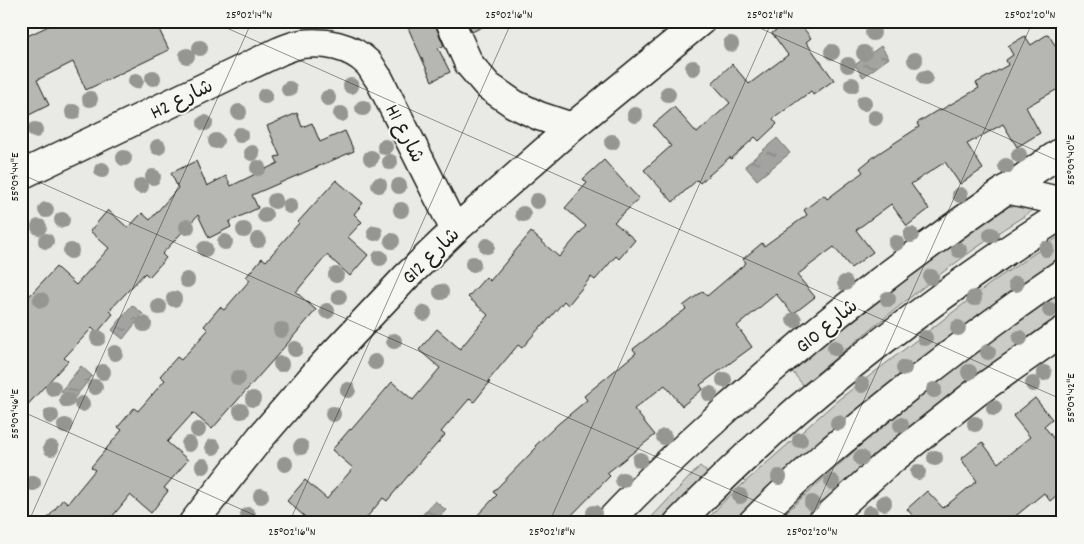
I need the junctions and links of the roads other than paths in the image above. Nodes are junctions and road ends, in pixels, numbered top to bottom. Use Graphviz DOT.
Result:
graph roads {
  1 [pos="450,21"];
  2 [pos="701,21"];
  3 [pos="345,48"];
  4 [pos="572,127"];
  5 [pos="1063,151"];
  6 [pos="21,175"];
  7 [pos="1006,189"];
  8 [pos="1063,202"];
  9 [pos="1063,214"];
  10 [pos="455,230"];
  11 [pos="1063,273"];
  12 [pos="1063,331"];
  13 [pos="193,523"];
  14 [pos="608,523"];
  15 [pos="678,523"];
  16 [pos="752,523"];
  17 [pos="821,523"];
  1 -- 4 [label="street"];
  2 -- 4 [label="street, G12 شارع"];
  3 -- 6 [label="street, H2 شارع"];
  3 -- 10 [label="street, H1 شارع"];
  4 -- 10 [label="street, G12 شارع"];
  5 -- 7 [label="street, G10 شارع"];
  7 -- 8 [label="street"];
  7 -- 14 [label="street, G10 شارع"];
  9 -- 15 [label="street"];
  10 -- 13 [label="street, G12 شارع"];
  11 -- 16 [label="street"];
  12 -- 17 [label="street"];
}
